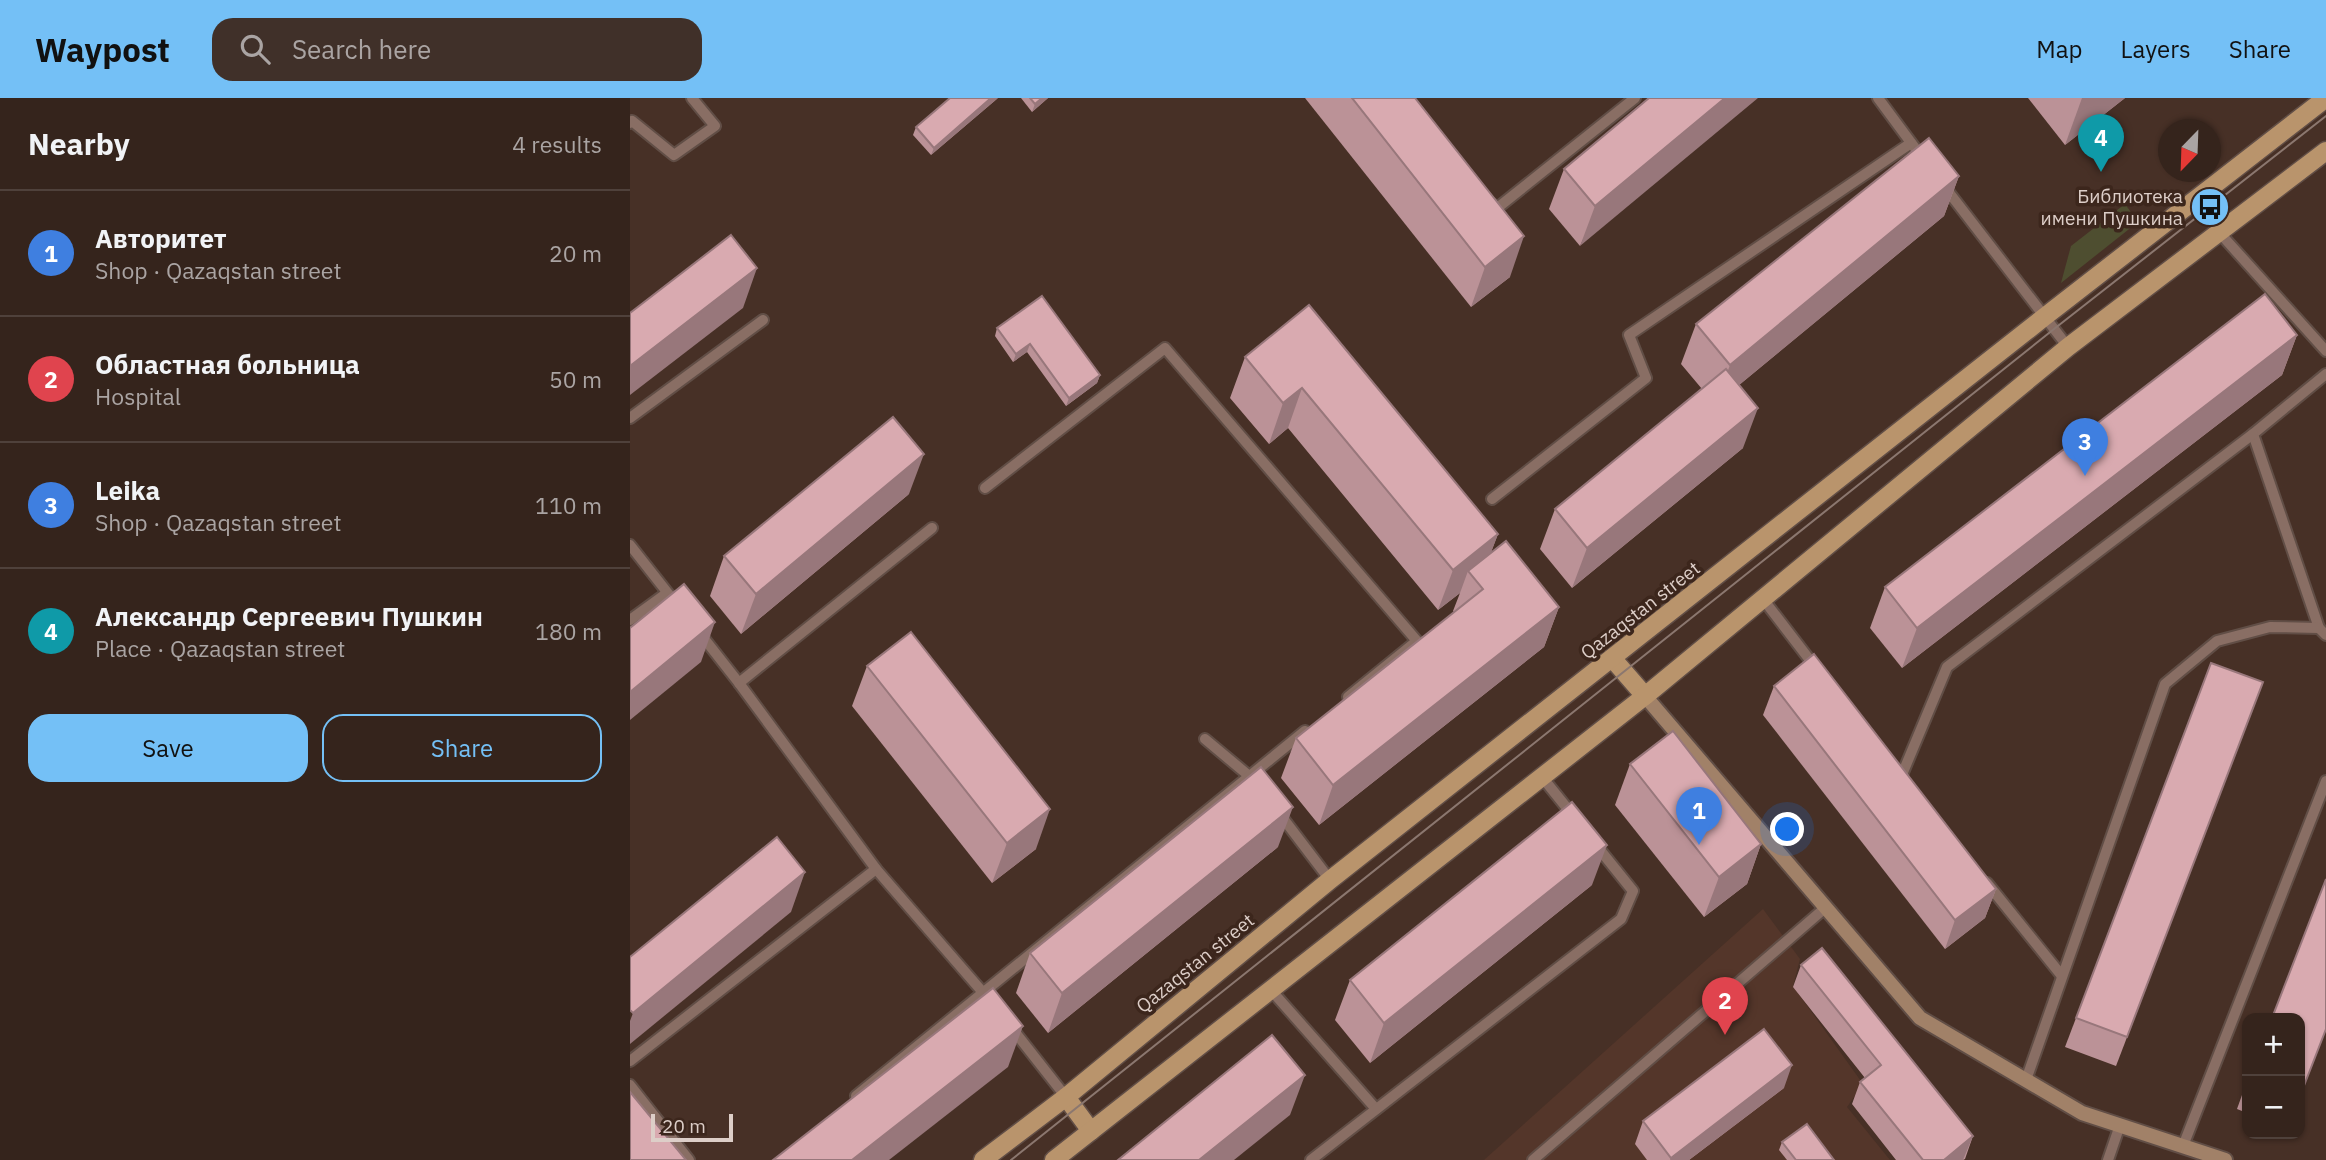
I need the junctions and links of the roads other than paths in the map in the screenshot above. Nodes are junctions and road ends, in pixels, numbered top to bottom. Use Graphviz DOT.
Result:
graph roads {
  1 [pos="692,98"];
  2 [pos="1635,98"];
  3 [pos="1878,98"];
  4 [pos="2326,98"];
  5 [pos="630,123"];
  6 [pos="1911,142"];
  7 [pos="2326,151"];
  8 [pos="1920,153"];
  9 [pos="1936,175"];
  10 [pos="1488,199"];
  11 [pos="2218,231"];
  12 [pos="2043,318"];
  13 [pos="763,320"];
  14 [pos="2068,347"];
  15 [pos="2326,351"];
  16 [pos="2326,374"];
  17 [pos="630,418"];
  18 [pos="2253,434"];
  19 [pos="985,488"];
  20 [pos="1492,499"];
  21 [pos="932,528"];
  22 [pos="630,545"];
  23 [pos="667,593"];
  24 [pos="1763,599"];
  25 [pos="683,613"];
  26 [pos="630,620"];
  27 [pos="691,623"];
  28 [pos="2323,631"];
  29 [pos="1612,658"];
  30 [pos="1820,672"];
  31 [pos="739,683"];
  32 [pos="1645,696"];
  33 [pos="1334,708"];
  34 [pos="1313,725"];
  35 [pos="1205,739"];
  36 [pos="1893,767"];
  37 [pos="1250,776"];
  38 [pos="1542,776"];
  39 [pos="1901,777"];
  40 [pos="2326,781"];
  41 [pos="1258,786"];
  42 [pos="1909,788"];
  43 [pos="1274,807"];
  44 [pos="1583,829"];
  45 [pos="1592,839"];
  46 [pos="876,869"];
  47 [pos="1977,872"];
  48 [pos="1330,880"];
  49 [pos="1825,908"];
  50 [pos="2062,976"];
  51 [pos="1271,990"];
  52 [pos="982,992"];
  53 [pos="991,1002"];
  54 [pos="1007,1023"];
  55 [pos="630,1060"];
  56 [pos="2026,1080"];
  57 [pos="630,1085"];
  58 [pos="1066,1097"];
  59 [pos="842,1107"];
  60 [pos="1376,1109"];
  61 [pos="2120,1125"];
  62 [pos="1091,1131"];
  63 [pos="2183,1146"];
  64 [pos="689,1160"];
  65 [pos="983,1160"];
  66 [pos="1054,1160"];
  67 [pos="1311,1160"];
  68 [pos="1533,1160"];
  69 [pos="2108,1160"];
  70 [pos="2225,1160"];
  1 -- 5 [label="lane"];
  2 -- 10 [label="lane"];
  3 -- 6 [label="lane"];
  4 -- 12 [label="main road, Qazaqstan street"];
  6 -- 8 [label="lane"];
  6 -- 20 [label="lane"];
  7 -- 11 [label="main road"];
  9 -- 12 [label="lane"];
  11 -- 14 [label="main road"];
  11 -- 15 [label="lane"];
  12 -- 14 [label="lane"];
  12 -- 29 [label="main road, Qazaqstan street"];
  13 -- 17 [label="lane"];
  14 -- 24 [label="main road"];
  16 -- 18 [label="lane"];
  18 -- 28 [label="lane"];
  18 -- 39 [label="lane"];
  19 -- 33 [label="lane"];
  21 -- 31 [label="lane"];
  22 -- 23 [label="lane"];
  23 -- 25 [label="lane"];
  23 -- 26 [label="lane"];
  24 -- 30 [label="lane"];
  24 -- 32 [label="main road"];
  27 -- 31 [label="lane"];
  28 -- 50 [label="lane"];
  29 -- 32 [label="main road"];
  29 -- 48 [label="main road, Qazaqstan street"];
  31 -- 46 [label="lane"];
  32 -- 38 [label="main road"];
  32 -- 49 [label="street"];
  34 -- 37 [label="lane"];
  35 -- 37 [label="lane"];
  36 -- 39 [label="lane"];
  37 -- 41 [label="lane"];
  37 -- 52 [label="lane"];
  38 -- 44 [label="lane"];
  38 -- 51 [label="main road"];
  39 -- 42 [label="lane"];
  40 -- 63 [label="lane"];
  43 -- 48 [label="lane"];
  45 -- 60 [label="lane"];
  46 -- 52 [label="lane"];
  46 -- 55 [label="lane"];
  47 -- 50 [label="lane"];
  48 -- 58 [label="main road, Qazaqstan street"];
  49 -- 56 [label="street"];
  49 -- 68 [label="lane"];
  50 -- 56 [label="lane"];
  51 -- 60 [label="lane"];
  51 -- 62 [label="main road"];
  52 -- 53 [label="lane"];
  52 -- 59 [label="lane"];
  54 -- 58 [label="lane"];
  56 -- 61 [label="street"];
  57 -- 64 [label="lane"];
  58 -- 62 [label="main road"];
  58 -- 65 [label="main road, Qazaqstan street"];
  60 -- 67 [label="lane"];
  61 -- 63 [label="street"];
  61 -- 69 [label="lane"];
  62 -- 66 [label="main road"];
  63 -- 70 [label="street"];
}
